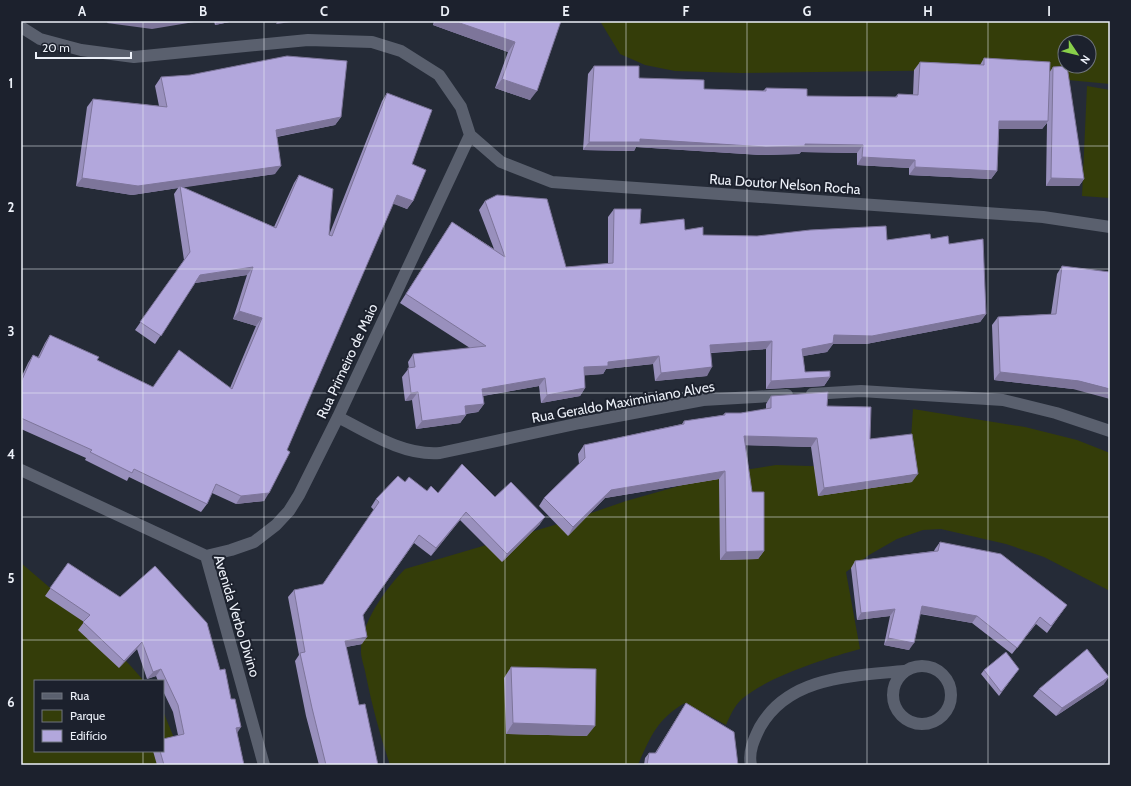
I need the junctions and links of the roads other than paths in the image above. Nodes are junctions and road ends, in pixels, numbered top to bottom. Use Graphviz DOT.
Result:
graph roads {
  1 [pos="21,27"];
  2 [pos="40,39"];
  3 [pos="21,40"];
  4 [pos="470,135"];
  5 [pos="1110,227"];
  6 [pos="338,417"];
  7 [pos="1110,431"];
  8 [pos="21,470"];
  9 [pos="206,556"];
  10 [pos="904,671"];
  11 [pos="264,765"];
  12 [pos="751,765"];
  1 -- 2 [label="street"];
  2 -- 3 [label="street"];
  2 -- 4 [label="street"];
  4 -- 5 [label="street, Rua Doutor Nelson Rocha"];
  4 -- 6 [label="street, Rua Primeiro de Maio"];
  6 -- 7 [label="street, Rua Geraldo Maximiniano Alves"];
  6 -- 9 [label="street, Rua Primeiro de Maio"];
  8 -- 9 [label="street, Avenida Verbo Divino"];
  9 -- 11 [label="street, Avenida Verbo Divino"];
  10 -- 10 [label="street"];
  10 -- 12 [label="street"];
}
